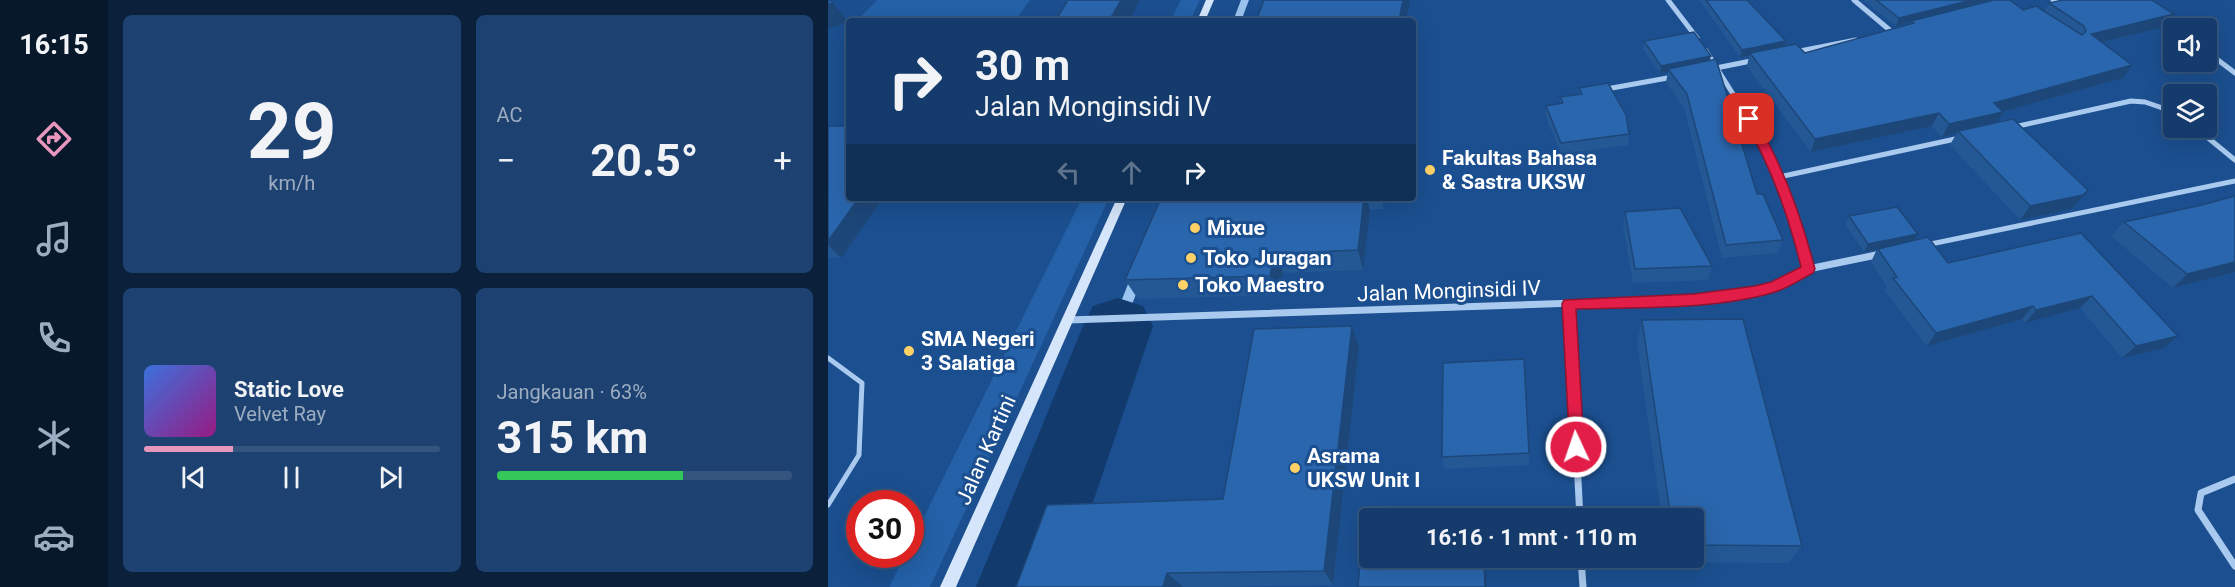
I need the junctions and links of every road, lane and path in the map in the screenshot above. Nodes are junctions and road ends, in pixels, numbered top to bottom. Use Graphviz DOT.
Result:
graph roads {
  1 [pos="1210,0"];
  2 [pos="1668,0"];
  3 [pos="1854,0"];
  4 [pos="2053,0"];
  5 [pos="2064,0"];
  6 [pos="1202,18"];
  7 [pos="1903,30"];
  8 [pos="1892,32"];
  9 [pos="1880,35"];
  10 [pos="1869,37"];
  11 [pos="1787,54"];
  12 [pos="1764,59"];
  13 [pos="2217,59"];
  14 [pos="1717,68"];
  15 [pos="1705,70"];
  16 [pos="2235,73"];
  17 [pos="1682,75"];
  18 [pos="1612,88"];
  19 [pos="2163,108"];
  20 [pos="2006,128"];
  21 [pos="1972,136"];
  22 [pos="2208,138"];
  23 [pos="2235,160"];
  24 [pos="1779,177"];
  25 [pos="2235,181"];
  26 [pos="1121,201"];
  27 [pos="1923,246"];
  28 [pos="1889,253"];
  29 [pos="1808,269"];
  30 [pos="1569,304"];
  31 [pos="1067,320"];
  32 [pos="828,358"];
  33 [pos="2235,479"];
  34 [pos="828,505"];
  35 [pos="1579,508"];
  36 [pos="2235,566"];
  37 [pos="1582,568"];
  38 [pos="948,587"];
  39 [pos="1583,587"];
  1 -- 6 [label="main road"];
  2 -- 14 [label="street"];
  3 -- 8 [label="street"];
  4 -- 5 [label="street"];
  7 -- 8 [label="street"];
  8 -- 9 [label="street"];
  10 -- 11 [label="street"];
  12 -- 14 [label="street"];
  13 -- 16 [label="street"];
  14 -- 15 [label="street"];
  14 -- 24 [label="street"];
  17 -- 18 [label="street"];
  19 -- 20 [label="street"];
  21 -- 24 [label="street"];
  22 -- 23 [label="street"];
  24 -- 29 [label="street"];
  25 -- 27 [label="street"];
  26 -- 31 [label="main road, Jalan Kartini"];
  28 -- 29 [label="street, Jalan Monginsidi IV"];
  29 -- 30 [label="street, Jalan Monginsidi IV"];
  30 -- 31 [label="street, Jalan Monginsidi IV"];
  30 -- 35 [label="street"];
  31 -- 38 [label="main road, Jalan Kartini"];
  32 -- 34 [label="lane"];
  33 -- 36 [label="street"];
  37 -- 39 [label="street"];
}
